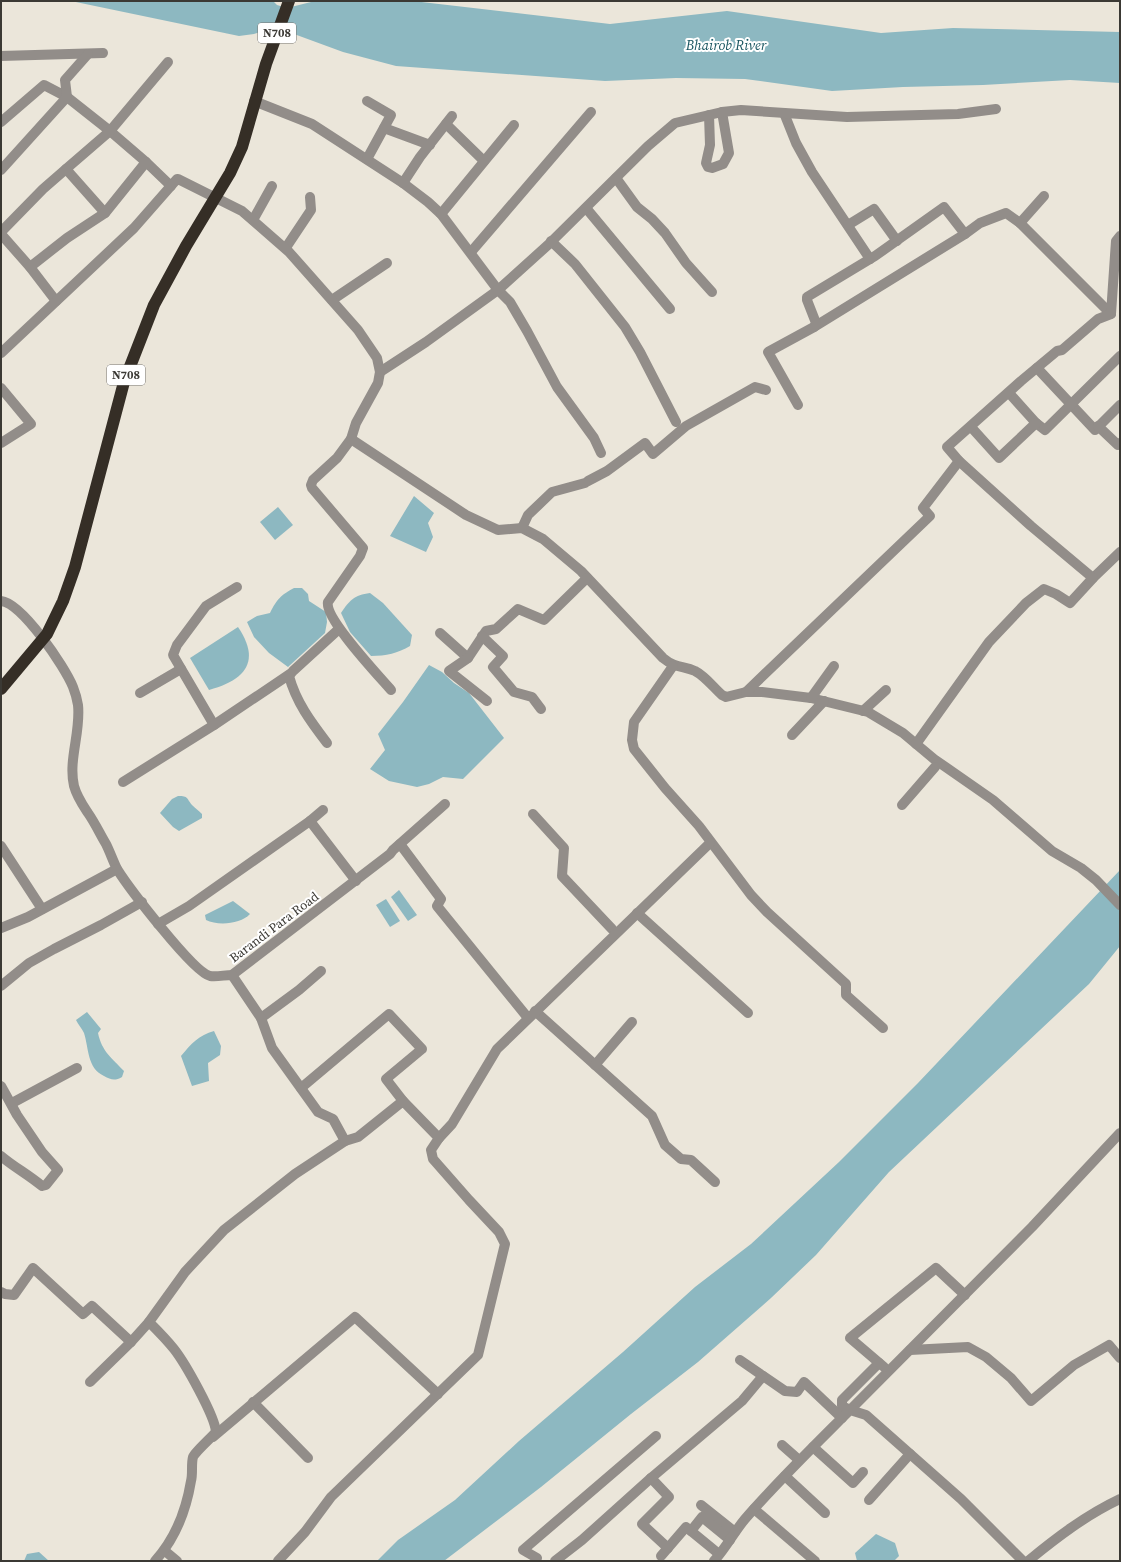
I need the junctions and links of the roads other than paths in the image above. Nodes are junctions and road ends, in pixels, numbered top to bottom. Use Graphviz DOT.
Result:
graph roads {
  1 [pos="289,1"];
  2 [pos="103,53"];
  3 [pos="88,54"];
  4 [pos="1,56"];
  5 [pos="168,62"];
  6 [pos="67,97"];
  7 [pos="254,101"];
  8 [pos="367,101"];
  9 [pos="996,109"];
  10 [pos="591,112"];
  11 [pos="722,112"];
  12 [pos="784,113"];
  13 [pos="709,115"];
  14 [pos="1,122"];
  15 [pos="514,125"];
  16 [pos="384,128"];
  17 [pos="110,131"];
  18 [pos="430,145"];
  19 [pos="367,159"];
  20 [pos="146,162"];
  21 [pos="484,162"];
  22 [pos="1,170"];
  23 [pos="66,170"];
  24 [pos="616,178"];
  25 [pos="403,183"];
  26 [pos="171,186"];
  27 [pos="272,186"];
  28 [pos="1044,196"];
  29 [pos="310,197"];
  30 [pos="215,198"];
  31 [pos="586,208"];
  32 [pos="105,213"];
  33 [pos="441,214"];
  34 [pos="253,220"];
  35 [pos="1020,223"];
  36 [pos="848,226"];
  37 [pos="1,233"];
  38 [pos="965,234"];
  39 [pos="1120,236"];
  40 [pos="551,241"];
  41 [pos="897,241"];
  42 [pos="287,246"];
  43 [pos="470,252"];
  44 [pos="870,259"];
  45 [pos="387,262"];
  46 [pos="30,267"];
  47 [pos="498,290"];
  48 [pos="712,292"];
  49 [pos="332,300"];
  50 [pos="56,301"];
  51 [pos="670,309"];
  52 [pos="1111,314"];
  53 [pos="814,326"];
  54 [pos="1,353"];
  55 [pos="1120,356"];
  56 [pos="1038,368"];
  57 [pos="380,372"];
  58 [pos="1,388"];
  59 [pos="766,390"];
  60 [pos="1009,393"];
  61 [pos="1071,404"];
  62 [pos="798,405"];
  63 [pos="1120,405"];
  64 [pos="676,422"];
  65 [pos="1036,423"];
  66 [pos="1098,426"];
  67 [pos="971,427"];
  68 [pos="351,439"];
  69 [pos="1,443"];
  70 [pos="1120,443"];
  71 [pos="601,453"];
  72 [pos="959,461"];
  73 [pos="522,528"];
  74 [pos="1120,552"];
  75 [pos="587,578"];
  76 [pos="1093,578"];
  77 [pos="237,587"];
  78 [pos="1,601"];
  79 [pos="339,628"];
  80 [pos="440,633"];
  81 [pos="482,636"];
  82 [pos="44,640"];
  83 [pos="468,658"];
  84 [pos="673,666"];
  85 [pos="834,666"];
  86 [pos="181,669"];
  87 [pos="290,674"];
  88 [pos="1,689"];
  89 [pos="391,690"];
  90 [pos="886,690"];
  91 [pos="746,692"];
  92 [pos="140,693"];
  93 [pos="811,698"];
  94 [pos="487,701"];
  95 [pos="824,701"];
  96 [pos="541,709"];
  97 [pos="863,711"];
  98 [pos="214,725"];
  99 [pos="792,735"];
  100 [pos="327,743"];
  101 [pos="916,744"];
  102 [pos="935,767"];
  103 [pos="123,782"];
  104 [pos="445,804"];
  105 [pos="902,805"];
  106 [pos="323,810"];
  107 [pos="533,814"];
  108 [pos="310,821"];
  109 [pos="710,843"];
  110 [pos="400,844"];
  111 [pos="1,846"];
  112 [pos="117,868"];
  113 [pos="356,881"];
  114 [pos="142,902"];
  115 [pos="1120,905"];
  116 [pos="42,909"];
  117 [pos="637,913"];
  118 [pos="158,924"];
  119 [pos="1,928"];
  120 [pos="612,929"];
  121 [pos="321,971"];
  122 [pos="232,975"];
  123 [pos="1,986"];
  124 [pos="748,1013"];
  125 [pos="531,1014"];
  126 [pos="261,1018"];
  127 [pos="632,1022"];
  128 [pos="883,1028"];
  129 [pos="595,1065"];
  130 [pos="77,1068"];
  131 [pos="1,1086"];
  132 [pos="301,1088"];
  133 [pos="403,1101"];
  134 [pos="14,1102"];
  135 [pos="1120,1133"];
  136 [pos="438,1138"];
  137 [pos="345,1141"];
  138 [pos="1,1156"];
  139 [pos="715,1182"];
  140 [pos="1,1292"];
  141 [pos="965,1295"];
  142 [pos="149,1322"];
  143 [pos="131,1342"];
  144 [pos="910,1350"];
  145 [pos="1120,1358"];
  146 [pos="740,1360"];
  147 [pos="879,1363"];
  148 [pos="889,1371"];
  149 [pos="763,1376"];
  150 [pos="90,1382"];
  151 [pos="438,1394"];
  152 [pos="253,1402"];
  153 [pos="846,1414"];
  154 [pos="656,1436"];
  155 [pos="212,1438"];
  156 [pos="782,1445"];
  157 [pos="813,1447"];
  158 [pos="910,1454"];
  159 [pos="308,1458"];
  160 [pos="799,1460"];
  161 [pos="863,1472"];
  162 [pos="785,1476"];
  163 [pos="651,1478"];
  164 [pos="1120,1499"];
  165 [pos="869,1500"];
  166 [pos="701,1505"];
  167 [pos="754,1509"];
  168 [pos="826,1513"];
  169 [pos="691,1531"];
  170 [pos="732,1536"];
  171 [pos="668,1548"];
  172 [pos="165,1551"];
  173 [pos="661,1556"];
  174 [pos="716,1558"];
  175 [pos="535,1560"];
  176 [pos="155,1561"];
  177 [pos="177,1561"];
  178 [pos="278,1561"];
  179 [pos="555,1561"];
  180 [pos="814,1561"];
  181 [pos="1023,1561"];
  182 [pos="1028,1561"];
  1 -- 7 [label="highway, N708"];
  2 -- 3 [label="street"];
  3 -- 4 [label="street"];
  3 -- 6 [label="street"];
  5 -- 17 [label="street"];
  6 -- 14 [label="street"];
  6 -- 17 [label="street"];
  6 -- 22 [label="street"];
  7 -- 19 [label="street"];
  7 -- 30 [label="highway, N708"];
  8 -- 16 [label="street"];
  9 -- 12 [label="street"];
  10 -- 43 [label="street"];
  11 -- 12 [label="street"];
  11 -- 13 [label="street"];
  11 -- 13 [label="street"];
  12 -- 36 [label="street"];
  13 -- 24 [label="street"];
  15 -- 21 [label="street"];
  16 -- 18 [label="street"];
  16 -- 19 [label="street"];
  17 -- 20 [label="street"];
  17 -- 23 [label="street"];
  18 -- 21 [label="street"];
  18 -- 25 [label="street"];
  19 -- 25 [label="street"];
  20 -- 26 [label="street"];
  20 -- 32 [label="street"];
  21 -- 33 [label="street"];
  23 -- 32 [label="street"];
  23 -- 37 [label="street"];
  24 -- 31 [label="street"];
  24 -- 48 [label="street"];
  25 -- 33 [label="street"];
  26 -- 30 [label="street"];
  26 -- 50 [label="street"];
  27 -- 34 [label="street"];
  28 -- 35 [label="street"];
  29 -- 42 [label="street"];
  30 -- 34 [label="street"];
  30 -- 82 [label="highway, N708"];
  31 -- 40 [label="street"];
  31 -- 51 [label="street"];
  32 -- 46 [label="street"];
  33 -- 43 [label="street"];
  34 -- 49 [label="street"];
  35 -- 38 [label="street"];
  35 -- 52 [label="street"];
  36 -- 41 [label="street"];
  36 -- 44 [label="street"];
  37 -- 46 [label="street"];
  38 -- 41 [label="street"];
  38 -- 53 [label="street"];
  39 -- 52 [label="street"];
  40 -- 47 [label="street"];
  40 -- 64 [label="street"];
  41 -- 44 [label="street"];
  43 -- 47 [label="street"];
  44 -- 53 [label="street"];
  45 -- 49 [label="street"];
  46 -- 50 [label="street"];
  47 -- 57 [label="street"];
  47 -- 71 [label="street"];
  49 -- 57 [label="street"];
  50 -- 54 [label="street"];
  52 -- 56 [label="street"];
  53 -- 62 [label="street"];
  55 -- 61 [label="street"];
  56 -- 60 [label="street"];
  56 -- 61 [label="street"];
  57 -- 68 [label="street"];
  58 -- 69 [label="street"];
  59 -- 73 [label="street"];
  60 -- 65 [label="street"];
  60 -- 67 [label="street"];
  61 -- 65 [label="street"];
  61 -- 66 [label="street"];
  63 -- 66 [label="street"];
  65 -- 67 [label="street"];
  66 -- 70 [label="street"];
  67 -- 72 [label="street"];
  68 -- 73 [label="street"];
  68 -- 79 [label="street"];
  72 -- 76 [label="street"];
  72 -- 91 [label="street"];
  73 -- 75 [label="street"];
  74 -- 76 [label="street"];
  75 -- 81 [label="street"];
  75 -- 84 [label="street"];
  76 -- 101 [label="street"];
  77 -- 86 [label="street"];
  78 -- 82 [label="street, Barandi Para Road"];
  79 -- 87 [label="street"];
  79 -- 89 [label="street"];
  80 -- 83 [label="street"];
  81 -- 83 [label="street"];
  81 -- 96 [label="street"];
  82 -- 88 [label="highway, N708"];
  82 -- 112 [label="street, Barandi Para Road"];
  83 -- 94 [label="street"];
  84 -- 91 [label="street"];
  84 -- 109 [label="street"];
  85 -- 93 [label="street"];
  86 -- 92 [label="street"];
  86 -- 98 [label="street"];
  87 -- 98 [label="street"];
  87 -- 100 [label="street"];
  90 -- 97 [label="street"];
  91 -- 93 [label="street"];
  93 -- 95 [label="street"];
  95 -- 97 [label="street"];
  95 -- 99 [label="street"];
  97 -- 101 [label="street"];
  98 -- 103 [label="street"];
  101 -- 115 [label="street"];
  102 -- 105 [label="street"];
  104 -- 110 [label="street, Barandi Para Road"];
  106 -- 108 [label="street"];
  107 -- 120 [label="street"];
  108 -- 113 [label="street"];
  108 -- 118 [label="street"];
  109 -- 117 [label="street"];
  109 -- 128 [label="street"];
  110 -- 113 [label="street, Barandi Para Road"];
  110 -- 125 [label="street"];
  111 -- 116 [label="street"];
  112 -- 114 [label="street, Barandi Para Road"];
  112 -- 116 [label="street"];
  113 -- 122 [label="street, Barandi Para Road"];
  114 -- 118 [label="street, Barandi Para Road"];
  114 -- 123 [label="street"];
  116 -- 119 [label="street"];
  117 -- 124 [label="street"];
  117 -- 125 [label="street"];
  118 -- 122 [label="street, Barandi Para Road"];
  121 -- 126 [label="street"];
  122 -- 126 [label="street"];
  125 -- 129 [label="street"];
  125 -- 136 [label="street"];
  126 -- 132 [label="street"];
  127 -- 129 [label="street"];
  129 -- 139 [label="street"];
  130 -- 134 [label="street"];
  131 -- 138 [label="street"];
  132 -- 133 [label="street"];
  132 -- 137 [label="street"];
  133 -- 136 [label="street"];
  133 -- 137 [label="street"];
  135 -- 141 [label="street"];
  136 -- 151 [label="street"];
  137 -- 142 [label="street"];
  140 -- 143 [label="street"];
  141 -- 144 [label="street"];
  141 -- 147 [label="street"];
  142 -- 143 [label="street"];
  142 -- 155 [label="street"];
  143 -- 150 [label="street"];
  144 -- 145 [label="street"];
  144 -- 148 [label="street"];
  146 -- 149 [label="street"];
  147 -- 148 [label="street"];
  147 -- 153 [label="street"];
  148 -- 153 [label="street"];
  149 -- 153 [label="street"];
  149 -- 163 [label="street"];
  151 -- 152 [label="street"];
  151 -- 178 [label="street"];
  152 -- 155 [label="street"];
  152 -- 159 [label="street"];
  153 -- 157 [label="street"];
  153 -- 158 [label="street"];
  154 -- 175 [label="street"];
  155 -- 172 [label="street"];
  156 -- 160 [label="street"];
  157 -- 160 [label="street"];
  157 -- 161 [label="street"];
  158 -- 165 [label="street"];
  158 -- 181 [label="street"];
  160 -- 162 [label="street"];
  162 -- 167 [label="street"];
  162 -- 168 [label="street"];
  163 -- 171 [label="street"];
  163 -- 179 [label="street"];
  164 -- 182 [label="street"];
  166 -- 170 [label="street"];
  167 -- 170 [label="street"];
  167 -- 180 [label="street"];
  169 -- 170 [label="street"];
  169 -- 171 [label="street"];
  169 -- 174 [label="street"];
  170 -- 174 [label="street"];
  171 -- 173 [label="street"];
  172 -- 176 [label="street"];
  172 -- 177 [label="street"];
}
